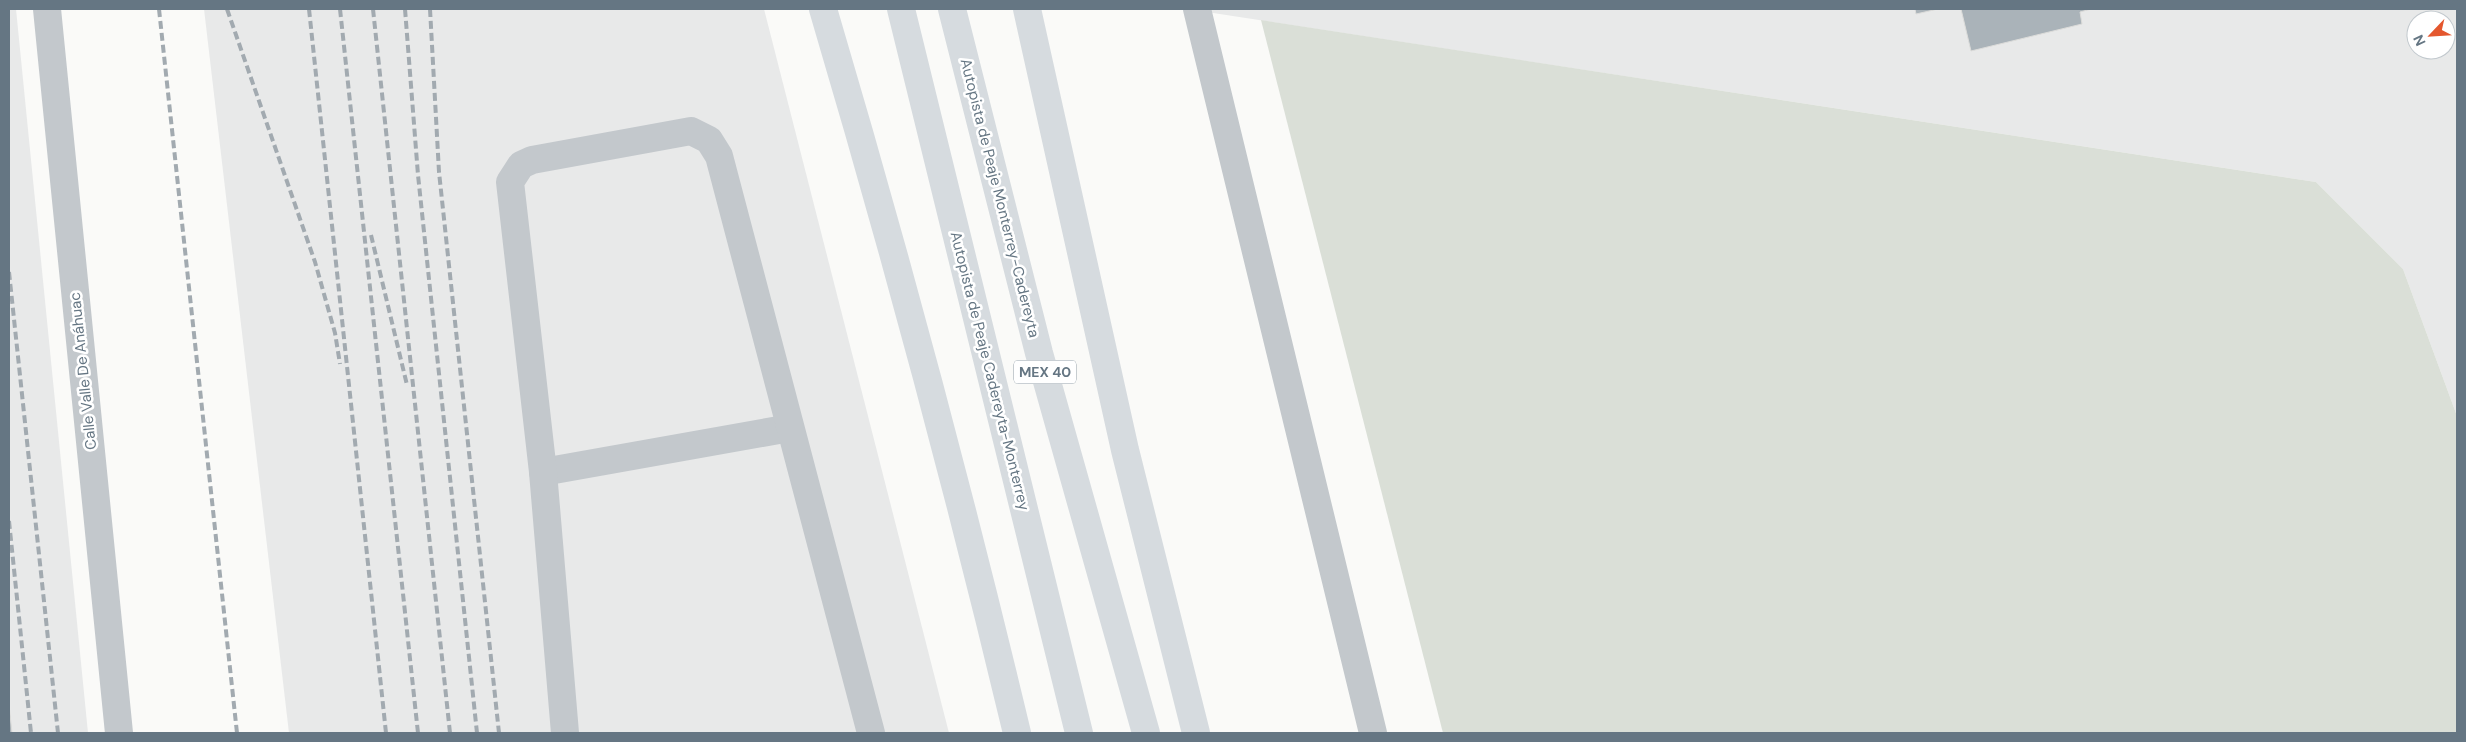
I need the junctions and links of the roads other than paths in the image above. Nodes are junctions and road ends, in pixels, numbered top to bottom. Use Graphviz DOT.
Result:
graph roads {
  1 [pos="47,9"];
  2 [pos="823,9"];
  3 [pos="901,9"];
  4 [pos="952,9"];
  5 [pos="1027,9"];
  6 [pos="1197,9"];
  7 [pos="790,428"];
  8 [pos="543,472"];
  9 [pos="119,733"];
  10 [pos="565,733"];
  11 [pos="871,733"];
  12 [pos="1017,733"];
  13 [pos="1079,733"];
  14 [pos="1146,733"];
  15 [pos="1196,733"];
  16 [pos="1373,733"];
  1 -- 9 [label="street, Calle Valle De Anáhuac"];
  2 -- 12 [label="highway"];
  3 -- 13 [label="highway, Autopista de Peaje Cadereyta-Monterrey / MEX 40"];
  4 -- 14 [label="highway, Autopista de Peaje Monterrey-Cadereyta / MEX 40"];
  5 -- 15 [label="highway"];
  6 -- 16 [label="street"];
  7 -- 8 [label="street"];
  7 -- 8 [label="street"];
  7 -- 11 [label="street"];
  8 -- 10 [label="street"];
}
